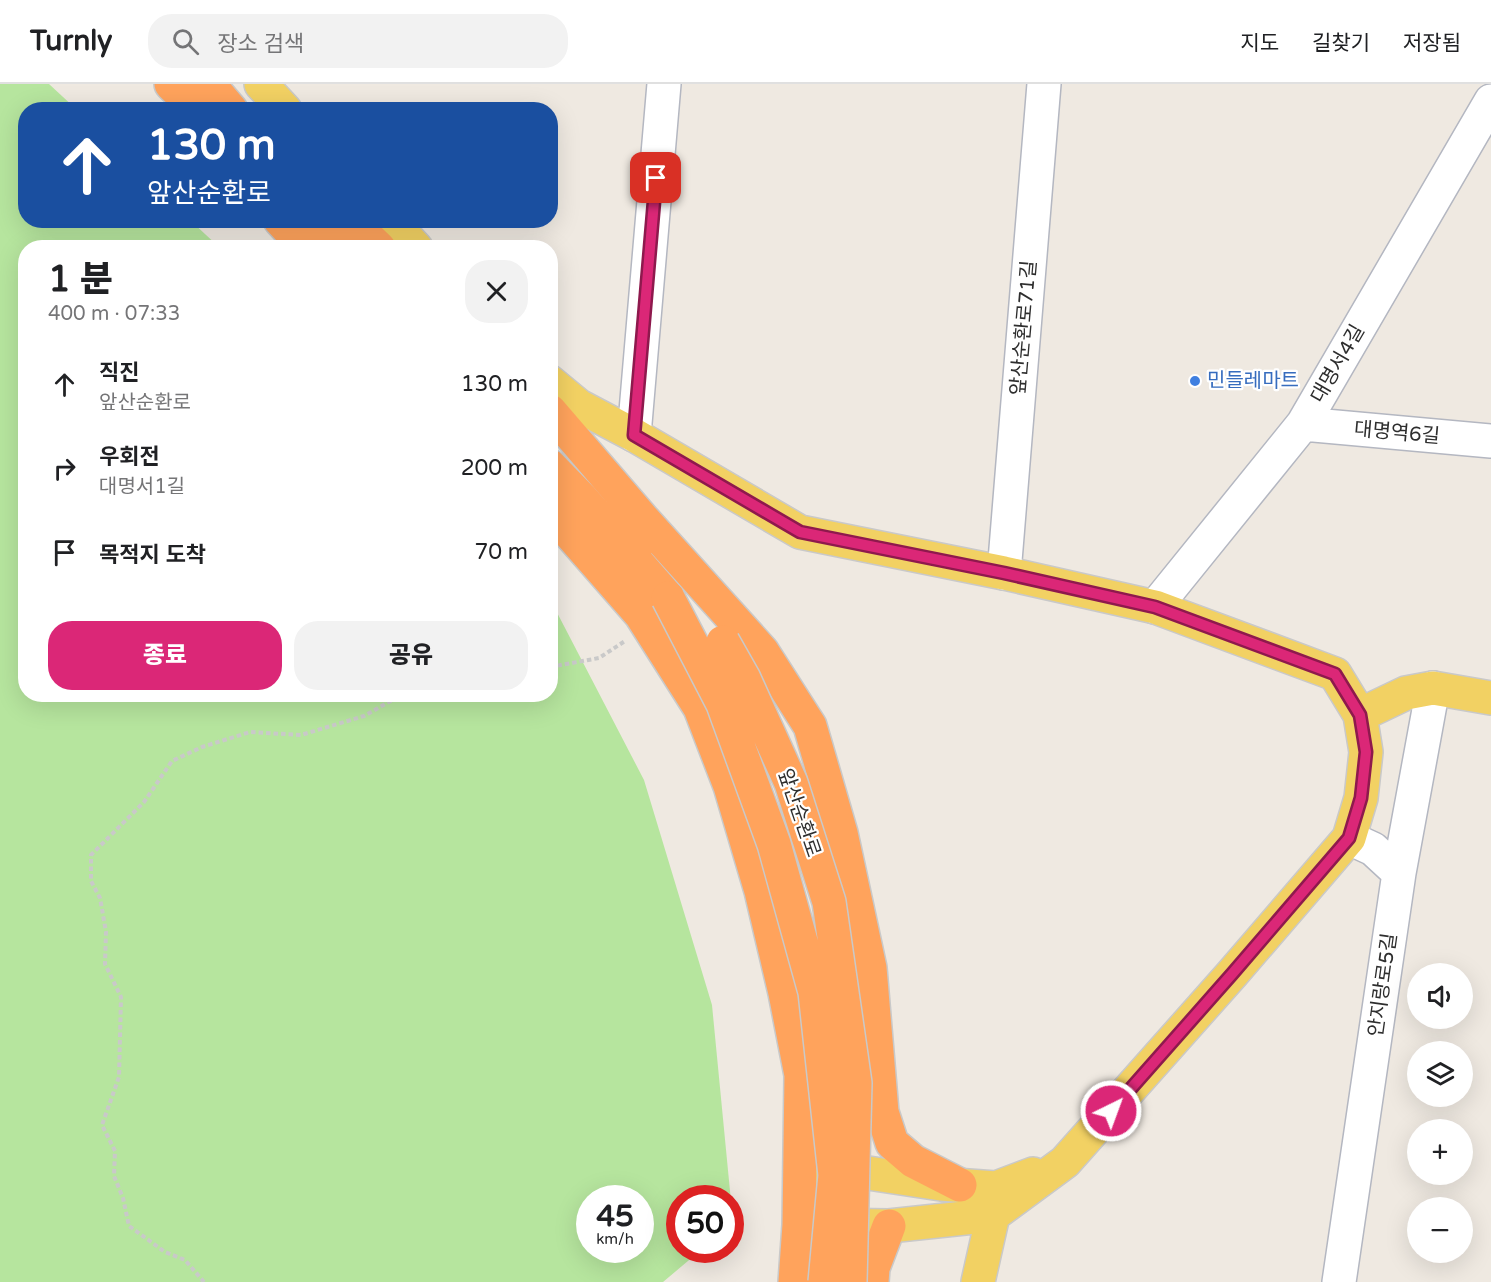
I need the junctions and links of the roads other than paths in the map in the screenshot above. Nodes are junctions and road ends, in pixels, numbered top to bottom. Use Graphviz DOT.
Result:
graph roads {
  1 [pos="163,84"];
  2 [pos="171,84"];
  3 [pos="209,84"];
  4 [pos="261,84"];
  5 [pos="664,84"];
  6 [pos="1044,84"];
  7 [pos="1491,101"];
  8 [pos="176,102"];
  9 [pos="190,102"];
  10 [pos="224,102"];
  11 [pos="278,102"];
  12 [pos="287,228"];
  13 [pos="325,228"];
  14 [pos="358,228"];
  15 [pos="397,228"];
  16 [pos="299,240"];
  17 [pos="336,240"];
  18 [pos="371,240"];
  19 [pos="409,240"];
  20 [pos="558,389"];
  21 [pos="558,420"];
  22 [pos="1303,424"];
  23 [pos="634,435"];
  24 [pos="1491,441"];
  25 [pos="558,474"];
  26 [pos="642,518"];
  27 [pos="558,520"];
  28 [pos="1004,573"];
  29 [pos="1155,607"];
  30 [pos="1433,688"];
  31 [pos="1491,698"];
  32 [pos="1360,715"];
  33 [pos="1349,838"];
  34 [pos="1399,873"];
  35 [pos="1065,1162"];
  36 [pos="799,1173"];
  37 [pos="960,1185"];
  38 [pos="993,1215"];
  39 [pos="799,1225"];
  40 [pos="889,1226"];
  41 [pos="795,1282"];
  42 [pos="825,1282"];
  43 [pos="850,1282"];
  44 [pos="872,1282"];
  45 [pos="978,1282"];
  46 [pos="1339,1282"];
  1 -- 8 [label="highway"];
  2 -- 9 [label="highway"];
  3 -- 10 [label="highway"];
  4 -- 11 [label="main road"];
  5 -- 23 [label="street"];
  6 -- 28 [label="street, 앞산순환로71길"];
  7 -- 22 [label="street, 대명서4길"];
  12 -- 16 [label="highway"];
  13 -- 17 [label="highway"];
  14 -- 18 [label="highway"];
  15 -- 19 [label="main road"];
  20 -- 23 [label="main road"];
  21 -- 26 [label="highway, 앞산순환로"];
  22 -- 24 [label="street, 대명역6길"];
  22 -- 29 [label="street, 대명서4길"];
  23 -- 28 [label="main road"];
  25 -- 42 [label="highway, 앞산순환로, bridge"];
  26 -- 37 [label="highway"];
  26 -- 43 [label="highway, 앞산순환로, bridge"];
  27 -- 36 [label="highway"];
  28 -- 29 [label="main road"];
  29 -- 32 [label="main road"];
  30 -- 31 [label="main road"];
  30 -- 32 [label="main road"];
  30 -- 34 [label="street, 안지랑로5길"];
  32 -- 33 [label="main road"];
  33 -- 34 [label="street"];
  33 -- 35 [label="main road"];
  34 -- 46 [label="street, 안지랑로5길"];
  35 -- 37 [label="main road"];
  35 -- 38 [label="main road"];
  36 -- 37 [label="main road"];
  36 -- 39 [label="highway"];
  37 -- 38 [label="main road"];
  38 -- 40 [label="main road"];
  38 -- 45 [label="main road"];
  39 -- 40 [label="main road"];
  39 -- 41 [label="highway"];
  40 -- 44 [label="highway"];
}
